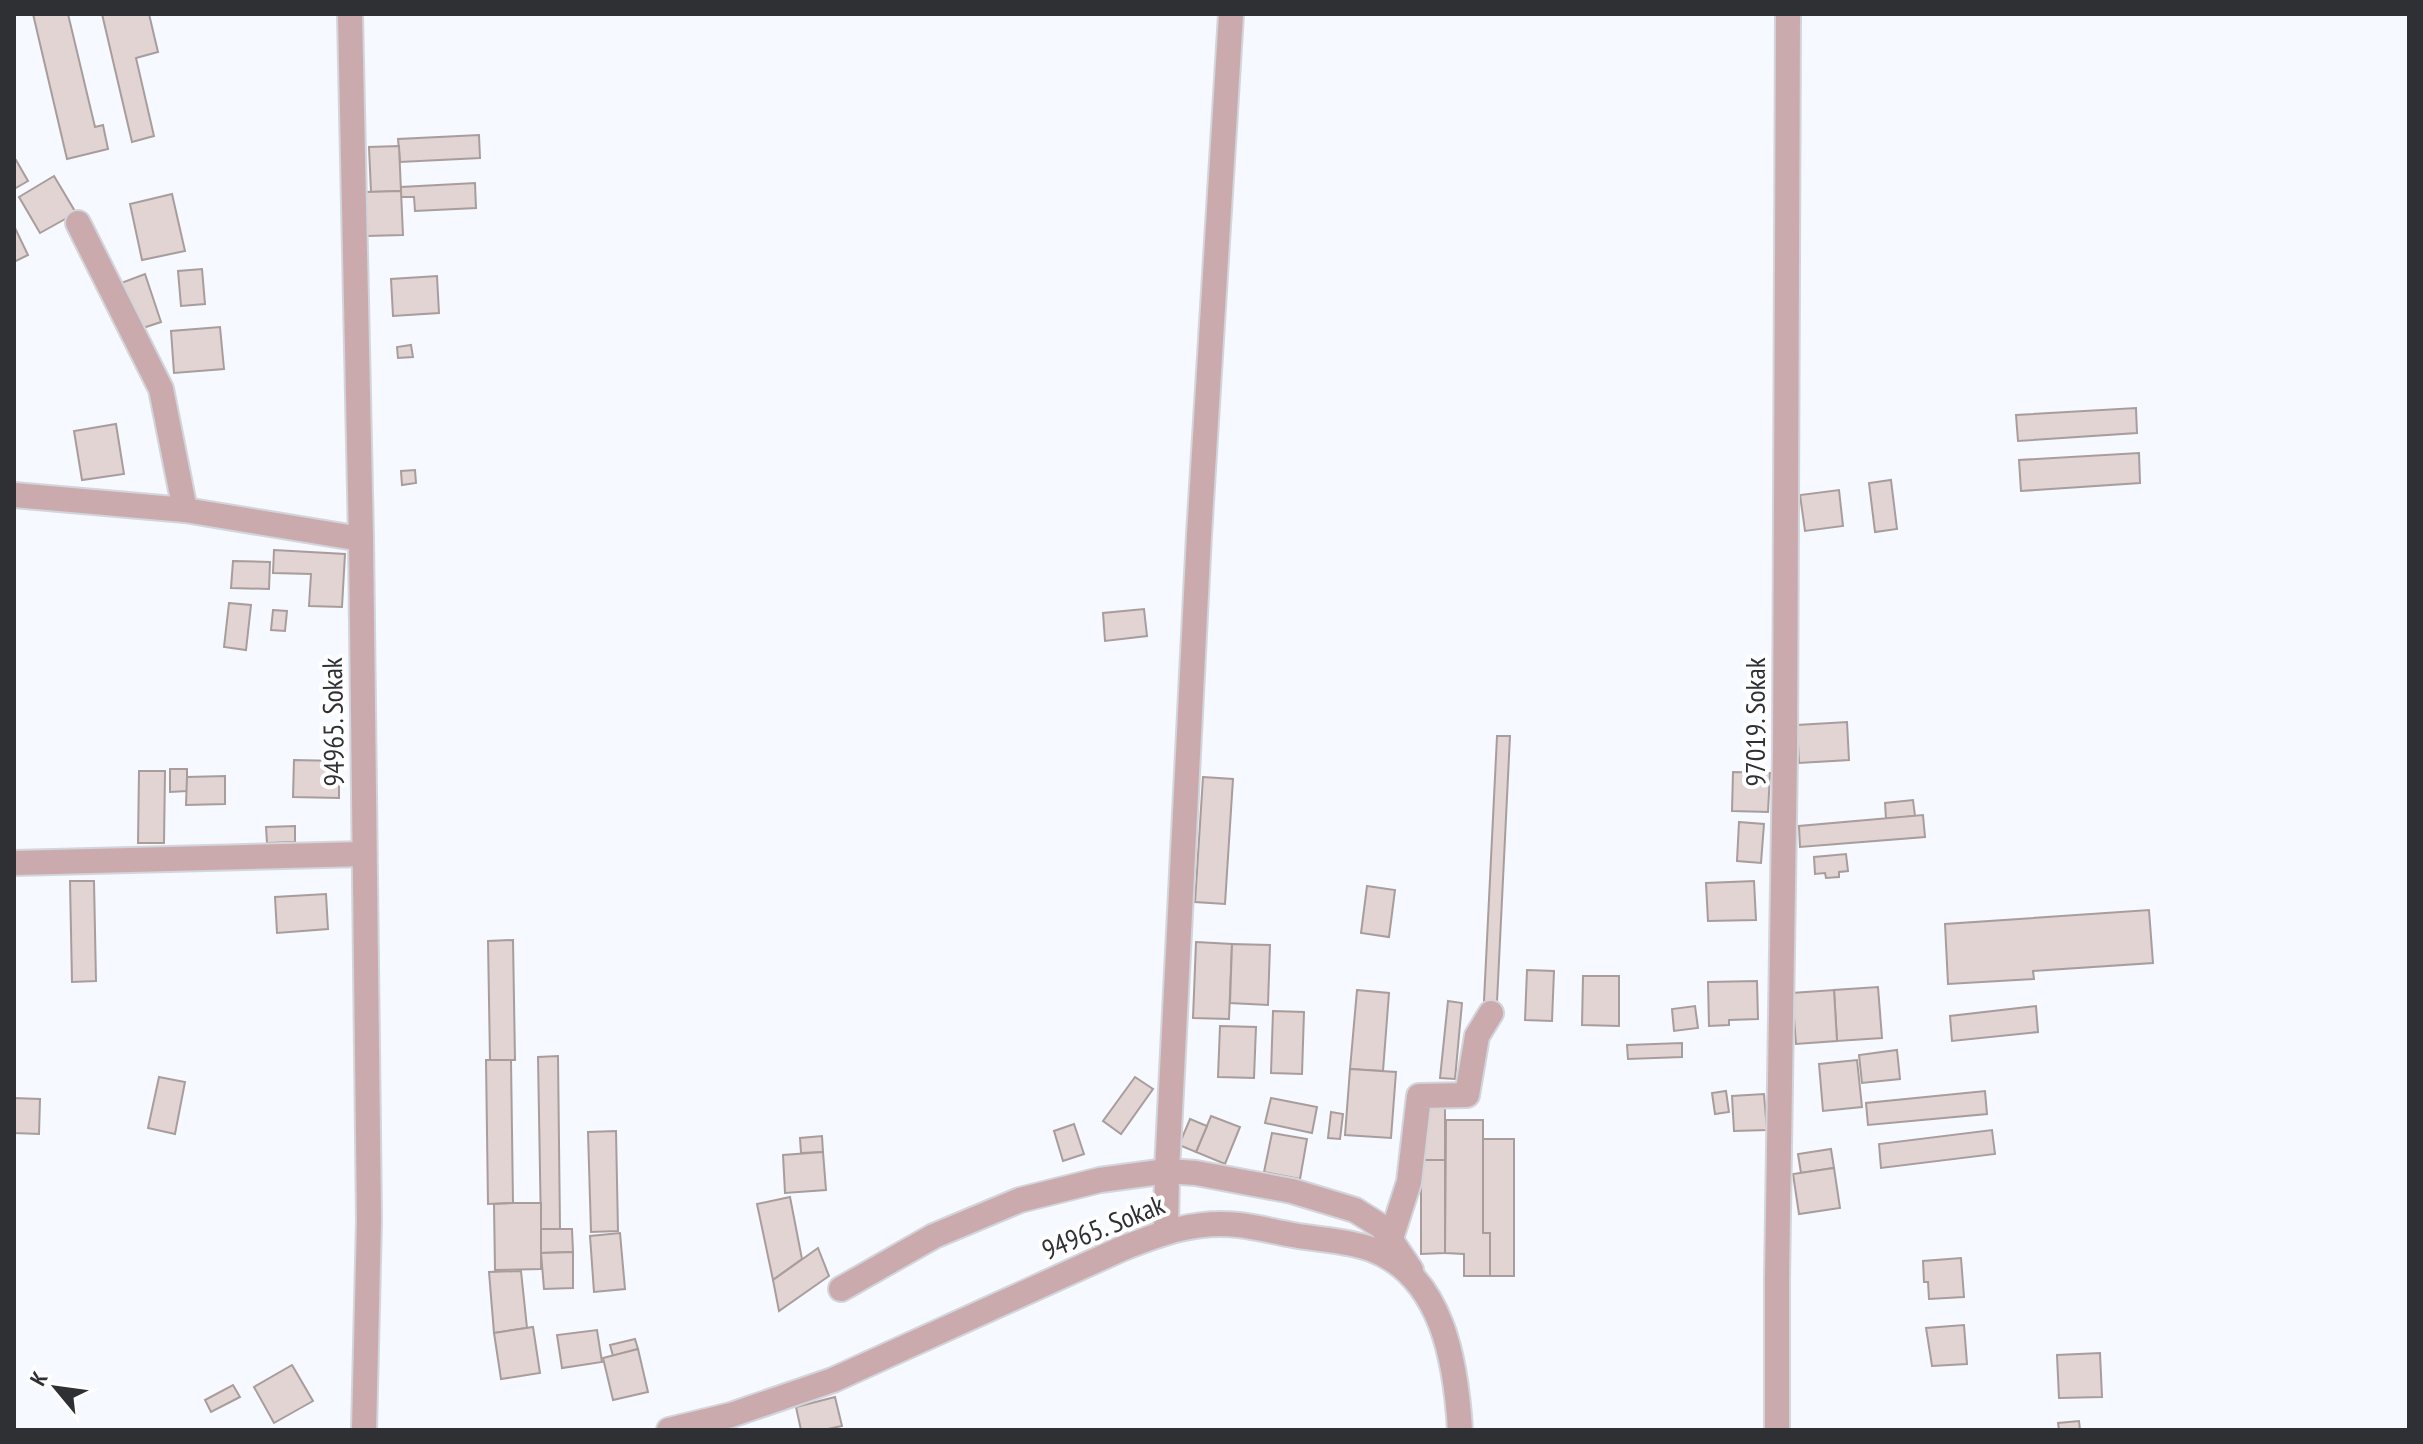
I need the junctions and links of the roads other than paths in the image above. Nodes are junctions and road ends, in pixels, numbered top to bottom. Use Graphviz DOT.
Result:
graph roads {
  1 [pos="350,14"];
  2 [pos="1231,14"];
  3 [pos="1788,14"];
  4 [pos="78,223"];
  5 [pos="14,495"];
  6 [pos="185,510"];
  7 [pos="361,539"];
  8 [pos="364,854"];
  9 [pos="14,863"];
  10 [pos="1491,1013"];
  11 [pos="1167,1171"];
  12 [pos="1166,1231"];
  13 [pos="1391,1238"];
  14 [pos="1416,1279"];
  15 [pos="841,1289"];
  16 [pos="364,1430"];
  17 [pos="669,1430"];
  18 [pos="1460,1430"];
  19 [pos="1777,1430"];
  1 -- 7 [label="street, 94965. Sokak"];
  2 -- 11 [label="street"];
  3 -- 19 [label="street, 97019. Sokak"];
  4 -- 6 [label="street"];
  5 -- 6 [label="street"];
  6 -- 7 [label="street"];
  7 -- 8 [label="street, 94965. Sokak"];
  8 -- 9 [label="street"];
  8 -- 16 [label="street, 94965. Sokak"];
  10 -- 13 [label="street"];
  11 -- 12 [label="street"];
  11 -- 13 [label="street"];
  11 -- 15 [label="street"];
  12 -- 14 [label="street, 94965. Sokak"];
  12 -- 17 [label="street, 94965. Sokak"];
  13 -- 14 [label="street"];
  14 -- 18 [label="street, 94965. Sokak"];
}
